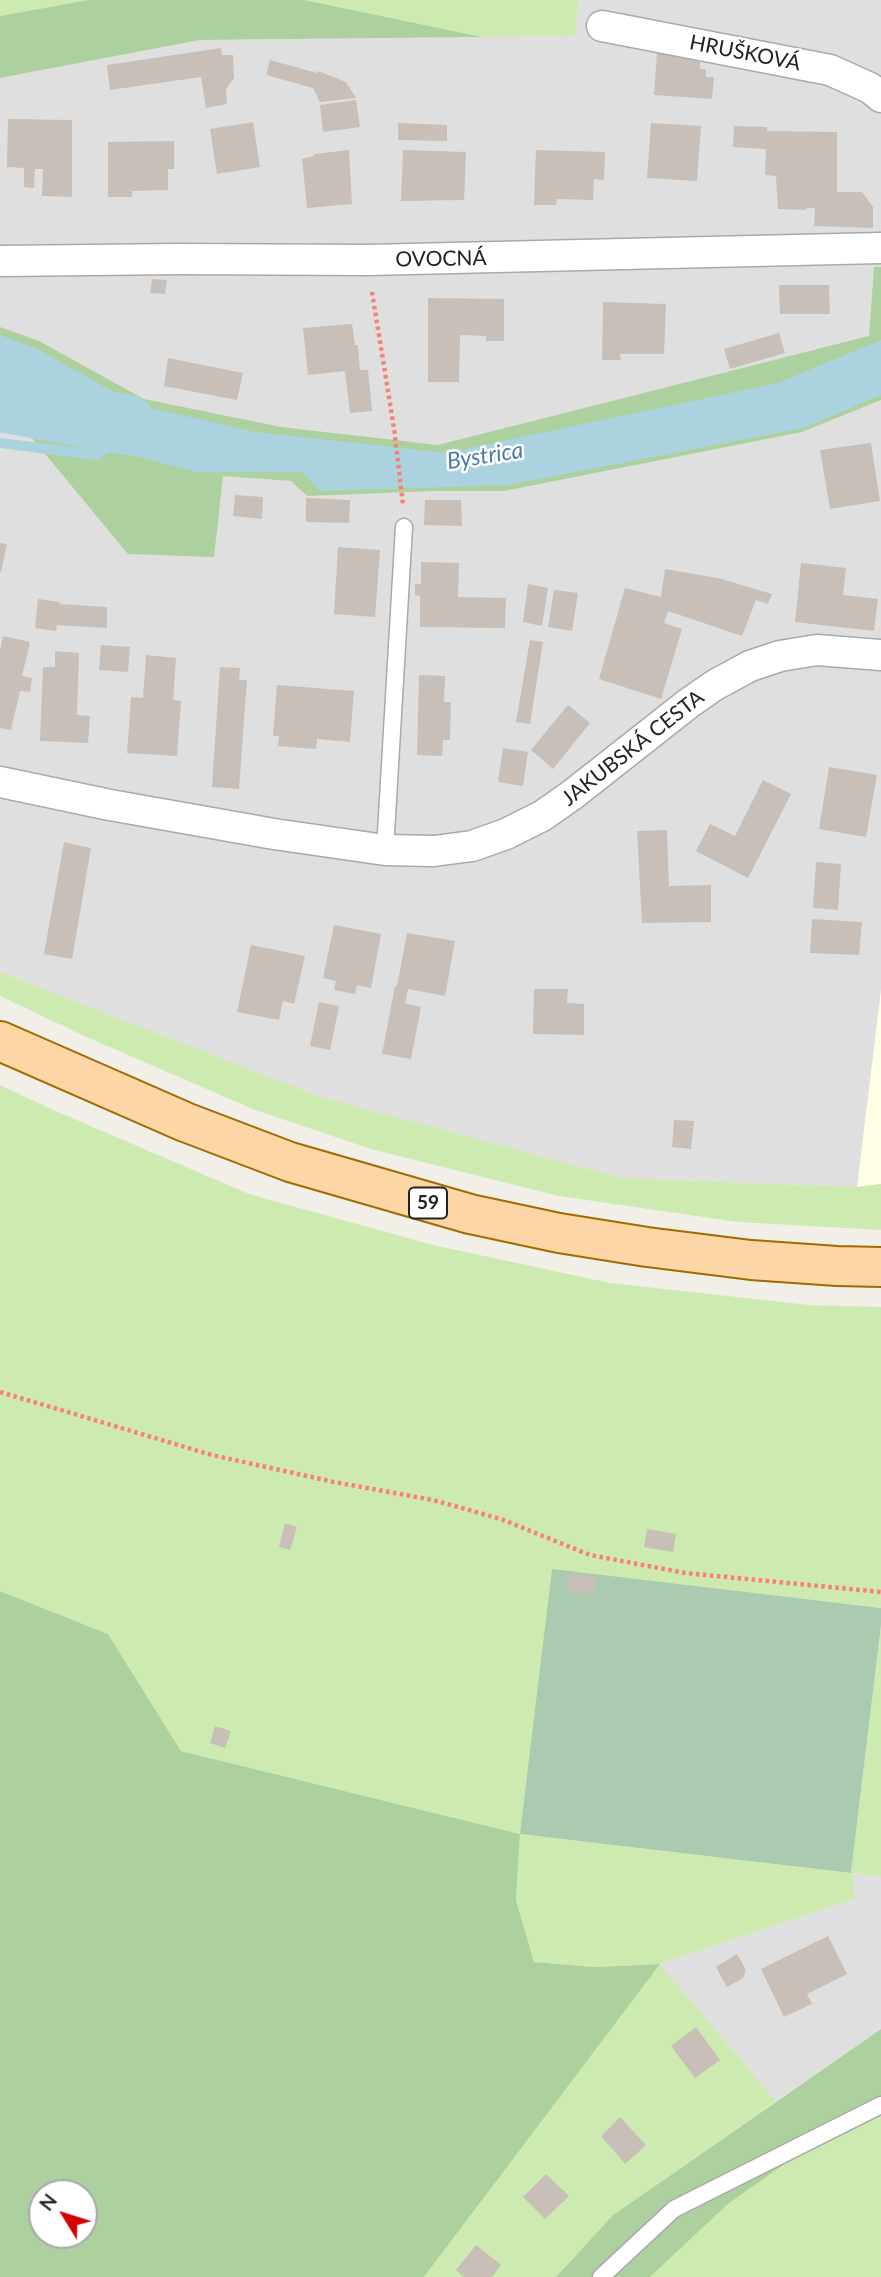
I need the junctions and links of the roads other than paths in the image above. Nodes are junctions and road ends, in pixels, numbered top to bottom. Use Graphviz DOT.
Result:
graph roads {
  1 [pos="602,26"];
  2 [pos="881,97"];
  3 [pos="881,248"];
  4 [pos="0,261"];
  5 [pos="404,527"];
  6 [pos="881,655"];
  7 [pos="0,782"];
  8 [pos="385,850"];
  9 [pos="0,1041"];
  10 [pos="881,1267"];
  11 [pos="881,2105"];
  12 [pos="601,2277"];
  1 -- 2 [label="street, HRUŠKOVÁ"];
  3 -- 4 [label="street, OVOCNÁ"];
  5 -- 8 [label="lane"];
  6 -- 8 [label="street, JAKUBSKÁ CESTA"];
  7 -- 8 [label="street, JAKUBSKÁ CESTA"];
  9 -- 10 [label="main road, 59"];
  11 -- 12 [label="lane"];
}
